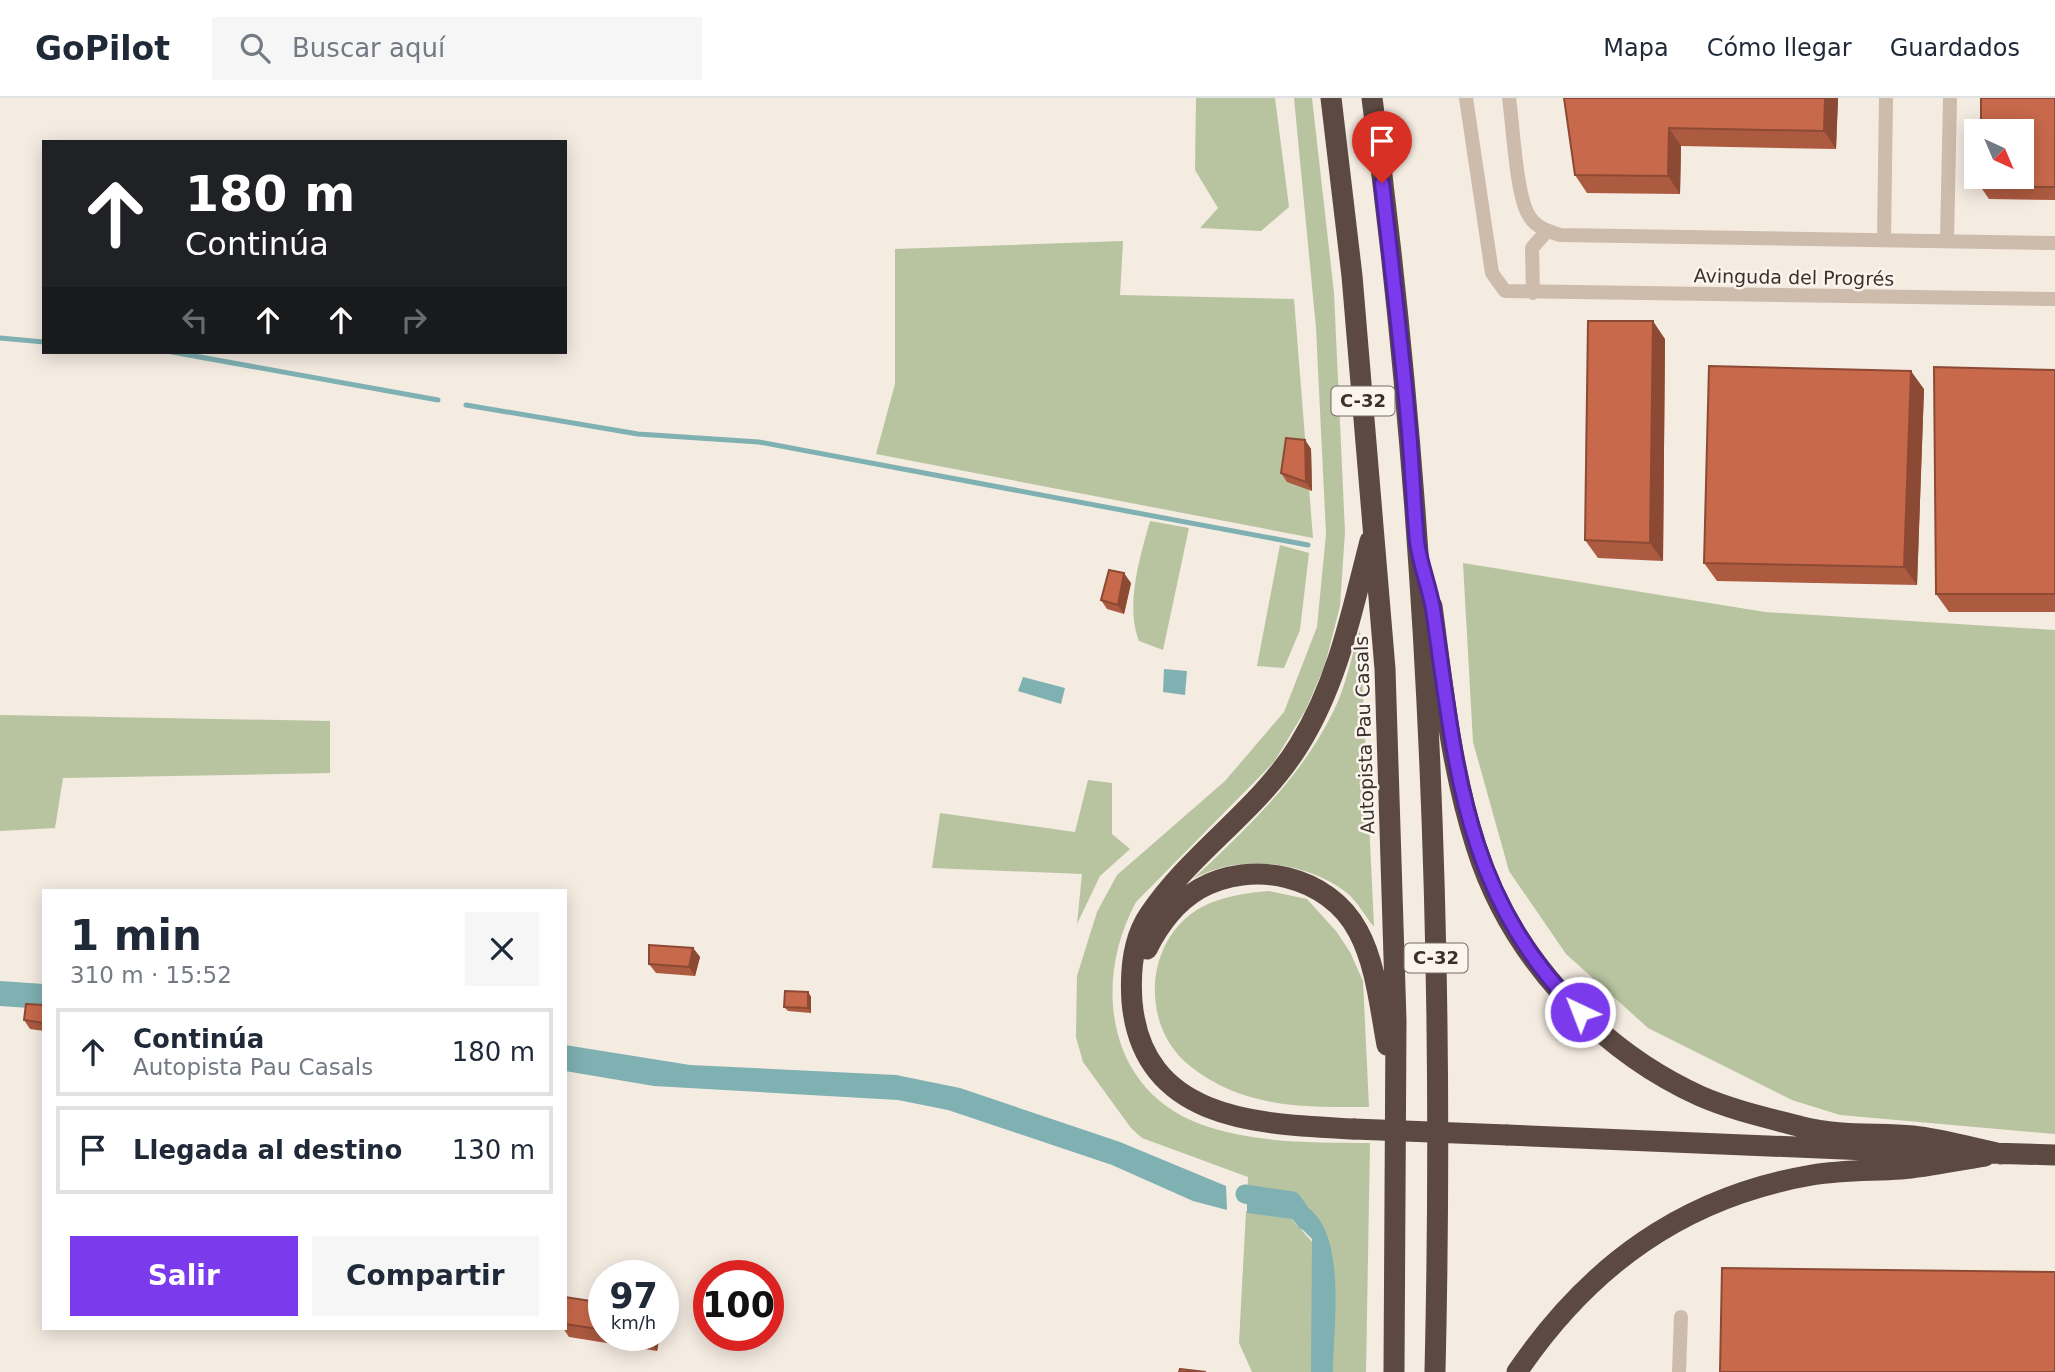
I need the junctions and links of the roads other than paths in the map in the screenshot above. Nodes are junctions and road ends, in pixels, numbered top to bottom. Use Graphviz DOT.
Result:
graph roads {
  1 [pos="1331,98"];
  2 [pos="1372,98"];
  3 [pos="1466,98"];
  4 [pos="1509,98"];
  5 [pos="1886,98"];
  6 [pos="1950,98"];
  7 [pos="1547,231"];
  8 [pos="1884,238"];
  9 [pos="1947,240"];
  10 [pos="2055,243"];
  11 [pos="1533,293"];
  12 [pos="2055,299"];
  13 [pos="1374,525"];
  14 [pos="1418,545"];
  15 [pos="1131,986"];
  16 [pos="1396,1090"];
  17 [pos="2001,1154"];
  18 [pos="2055,1156"];
  19 [pos="1681,1317"];
  20 [pos="1394,1372"];
  21 [pos="1435,1372"];
  22 [pos="1517,1372"];
  23 [pos="1679,1372"];
  1 -- 13 [label="highway, Autopista Pau Casals / C-32"];
  2 -- 14 [label="highway, C-32"];
  3 -- 11 [label="street, Avinguda del Progrés"];
  4 -- 7 [label="street"];
  5 -- 8 [label="street"];
  6 -- 9 [label="street"];
  7 -- 8 [label="street, Avinguda del Progrés"];
  7 -- 11 [label="street"];
  8 -- 9 [label="street, Avinguda del Progrés"];
  9 -- 10 [label="street, Avinguda del Progrés"];
  11 -- 12 [label="street, Avinguda del Progrés"];
  13 -- 15 [label="highway"];
  13 -- 16 [label="highway, Autopista Pau Casals / C-32"];
  14 -- 17 [label="highway"];
  14 -- 21 [label="highway, C-32"];
  15 -- 16 [label="highway"];
  15 -- 17 [label="highway, bridge"];
  16 -- 20 [label="highway, Autopista Pau Casals / C-32"];
  17 -- 18 [label="highway"];
  17 -- 22 [label="highway"];
  19 -- 23 [label="street"];
}
